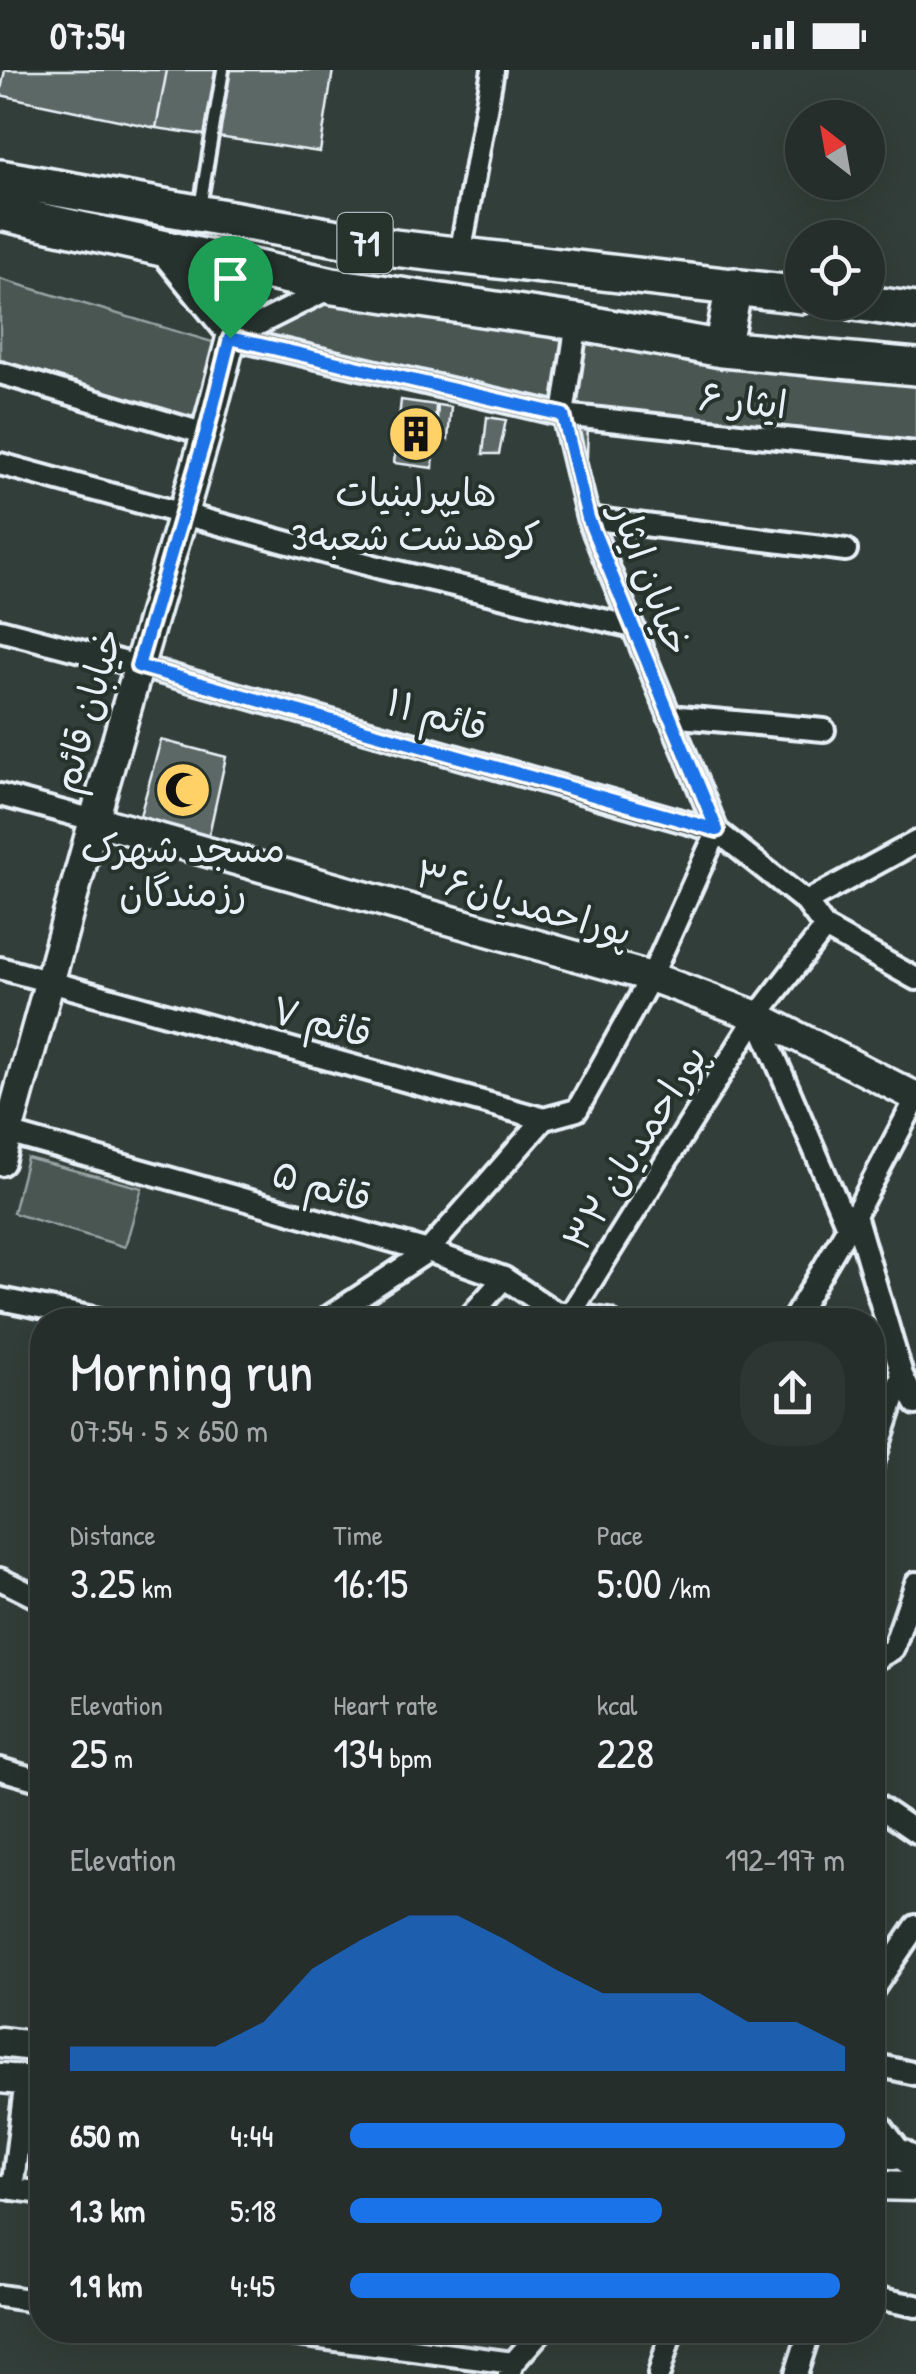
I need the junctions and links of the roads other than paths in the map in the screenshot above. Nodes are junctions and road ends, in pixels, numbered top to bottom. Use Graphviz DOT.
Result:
graph roads {
  1 [pos="222,70"];
  2 [pos="493,70"];
  3 [pos="0,178"];
  4 [pos="0,212"];
  5 [pos="199,214"];
  6 [pos="155,244"];
  7 [pos="460,255"];
  8 [pos="333,286"];
  9 [pos="734,286"];
  10 [pos="785,293"];
  11 [pos="885,306"];
  12 [pos="916,311"];
  13 [pos="577,322"];
  14 [pos="230,338"];
  15 [pos="722,349"];
  16 [pos="916,366"];
  17 [pos="0,373"];
  18 [pos="563,415"];
  19 [pos="206,434"];
  20 [pos="916,454"];
  21 [pos="0,464"];
  22 [pos="181,514"];
  23 [pos="588,518"];
  24 [pos="846,550"];
  25 [pos="632,626"];
  26 [pos="0,630"];
  27 [pos="138,666"];
  28 [pos="670,716"];
  29 [pos="824,730"];
  30 [pos="0,795"];
  31 [pos="94,820"];
  32 [pos="717,830"];
  33 [pos="916,842"];
  34 [pos="806,902"];
  35 [pos="825,928"];
  36 [pos="0,968"];
  37 [pos="651,977"];
  38 [pos="916,979"];
  39 [pos="50,982"];
  40 [pos="757,1016"];
  41 [pos="916,1098"];
  42 [pos="544,1118"];
  43 [pos="8,1133"];
  44 [pos="0,1161"];
  45 [pos="852,1221"];
  46 [pos="428,1251"];
  47 [pos="504,1278"];
  48 [pos="0,1299"];
  49 [pos="45,1308"];
  50 [pos="342,1308"];
  51 [pos="478,1308"];
  52 [pos="549,1308"];
  53 [pos="574,1308"];
  54 [pos="799,1308"];
  55 [pos="880,1308"];
  56 [pos="885,1323"];
  57 [pos="902,1375"];
  58 [pos="916,1404"];
  59 [pos="885,1427"];
  60 [pos="0,1579"];
  61 [pos="916,1583"];
  62 [pos="30,1592"];
  63 [pos="885,1654"];
  64 [pos="0,1769"];
  65 [pos="30,1778"];
  66 [pos="885,1811"];
  67 [pos="916,1832"];
  68 [pos="916,1926"];
  69 [pos="885,1972"];
  70 [pos="0,2042"];
  71 [pos="30,2046"];
  72 [pos="885,2067"];
  73 [pos="916,2074"];
  74 [pos="23,2080"];
  75 [pos="885,2130"];
  76 [pos="909,2160"];
  77 [pos="885,2185"];
  78 [pos="916,2186"];
  79 [pos="6,2188"];
  80 [pos="0,2296"];
  81 [pos="30,2300"];
  82 [pos="885,2300"];
  83 [pos="916,2306"];
  84 [pos="344,2343"];
  85 [pos="532,2343"];
  86 [pos="668,2343"];
  87 [pos="806,2343"];
  88 [pos="511,2369"];
  89 [pos="659,2374"];
  90 [pos="796,2374"];
  1 -- 5 [label="lane"];
  2 -- 7 [label="street"];
  3 -- 5 [label="highway, 71"];
  4 -- 6 [label="highway, 71"];
  5 -- 7 [label="highway, 71"];
  6 -- 8 [label="highway, 71"];
  6 -- 14 [label="street"];
  7 -- 9 [label="highway, 71"];
  8 -- 13 [label="highway, 71"];
  8 -- 14 [label="street"];
  9 -- 10 [label="highway, 71"];
  9 -- 15 [label="highway"];
  11 -- 12 [label="highway"];
  13 -- 15 [label="highway, 71"];
  13 -- 18 [label="street, خیابان ایثار"];
  14 -- 18 [label="street, ایثار ۶"];
  14 -- 19 [label="street, خیابان قائم"];
  15 -- 16 [label="highway, 71"];
  17 -- 19 [label="street"];
  18 -- 20 [label="street, ایثار ۶"];
  18 -- 23 [label="street, خیابان ایثار"];
  19 -- 22 [label="street, خیابان قائم"];
  21 -- 22 [label="street"];
  22 -- 25 [label="street"];
  22 -- 27 [label="street, خیابان قائم"];
  23 -- 24 [label="street"];
  23 -- 25 [label="street, خیابان ایثار"];
  25 -- 28 [label="street, خیابان ایثار"];
  26 -- 27 [label="street, قائم ۱۱"];
  27 -- 31 [label="street, خیابان قائم"];
  27 -- 32 [label="street, قائم ۱۱"];
  28 -- 29 [label="street"];
  28 -- 32 [label="street, خیابان ایثار"];
  30 -- 31 [label="street"];
  31 -- 37 [label="street, پوراحمدیان۳۶"];
  31 -- 39 [label="street, خیابان قائم"];
  32 -- 34 [label="street, خیابان ایثار"];
  32 -- 37 [label="street"];
  33 -- 34 [label="street"];
  34 -- 35 [label="street, خیابان ایثار"];
  35 -- 38 [label="street"];
  35 -- 40 [label="street, پوراحمدیان ۳۲"];
  36 -- 39 [label="street, قائم ۷"];
  37 -- 40 [label="street, پوراحمدیان۳۶"];
  37 -- 42 [label="street, قائم ۷"];
  39 -- 42 [label="street, قائم ۷"];
  39 -- 43 [label="street, خیابان قائم"];
  40 -- 41 [label="street, پوراحمدیان۳۶"];
  40 -- 45 [label="street"];
  40 -- 53 [label="street, پوراحمدیان ۳۲"];
  41 -- 45 [label="street"];
  42 -- 46 [label="street"];
  43 -- 44 [label="street, خیابان قائم"];
  43 -- 46 [label="street, قائم ۵"];
  45 -- 54 [label="street"];
  45 -- 55 [label="street"];
  46 -- 47 [label="street, قائم ۵"];
  46 -- 50 [label="street"];
  47 -- 51 [label="street"];
  47 -- 52 [label="street, قائم ۵"];
  48 -- 49 [label="street"];
  56 -- 57 [label="street"];
  57 -- 58 [label="street"];
  57 -- 59 [label="street"];
  60 -- 62 [label="street"];
  61 -- 63 [label="street"];
  64 -- 65 [label="street"];
  66 -- 67 [label="street"];
  68 -- 69 [label="street"];
  70 -- 71 [label="street"];
  72 -- 73 [label="street"];
  74 -- 79 [label="street"];
  75 -- 76 [label="street"];
  77 -- 78 [label="street"];
  80 -- 81 [label="street"];
  82 -- 83 [label="street"];
  84 -- 88 [label="street"];
  85 -- 88 [label="street"];
  86 -- 89 [label="street"];
  87 -- 90 [label="street"];
}
